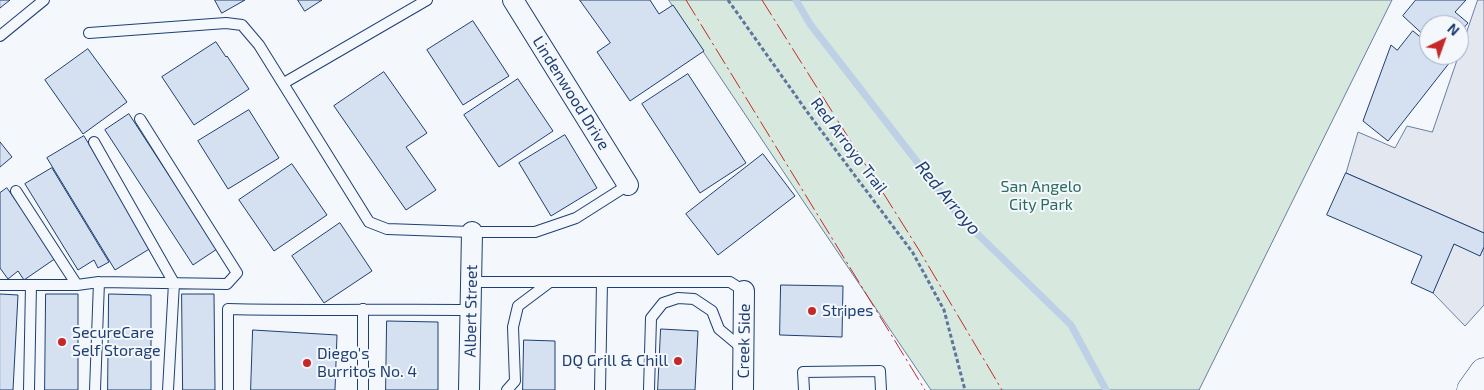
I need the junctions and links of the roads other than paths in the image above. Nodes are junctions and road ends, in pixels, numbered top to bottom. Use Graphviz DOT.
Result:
graph roads {
  1 [pos="44,0"];
  2 [pos="427,0"];
  3 [pos="513,0"];
  4 [pos="89,33"];
  5 [pos="0,36"];
  6 [pos="284,83"];
  7 [pos="140,119"];
  8 [pos="94,142"];
  9 [pos="628,185"];
  10 [pos="16,191"];
  11 [pos="472,232"];
  12 [pos="2,282"];
  13 [pos="99,282"];
  14 [pos="472,282"];
  15 [pos="550,282"];
  16 [pos="602,282"];
  17 [pos="174,283"];
  18 [pos="31,285"];
  19 [pos="77,285"];
  20 [pos="744,291"];
  21 [pos="363,309"];
  22 [pos="472,310"];
  23 [pos="744,350"];
  24 [pos="1484,372"];
  25 [pos="29,390"];
  26 [pos="95,390"];
  27 [pos="168,390"];
  28 [pos="228,390"];
  29 [pos="363,390"];
  30 [pos="469,390"];
  31 [pos="507,390"];
  32 [pos="600,390"];
  33 [pos="649,390"];
  34 [pos="743,390"];
  35 [pos="804,390"];
  36 [pos="881,390"];
  37 [pos="1471,390"];
  1 -- 5 [label="lane"];
  2 -- 6 [label="lane"];
  3 -- 9 [label="street, Lindenwood Drive"];
  4 -- 6 [label="lane"];
  6 -- 11 [label="lane"];
  7 -- 17 [label="lane"];
  8 -- 17 [label="lane"];
  9 -- 11 [label="lane"];
  10 -- 19 [label="lane"];
  11 -- 14 [label="street, Albert Street"];
  12 -- 18 [label="lane"];
  13 -- 17 [label="lane"];
  13 -- 19 [label="lane"];
  13 -- 26 [label="lane"];
  14 -- 15 [label="lane"];
  14 -- 22 [label="street, Albert Street"];
  15 -- 16 [label="lane"];
  15 -- 31 [label="lane"];
  16 -- 20 [label="lane"];
  16 -- 32 [label="lane"];
  17 -- 27 [label="lane"];
  18 -- 19 [label="lane"];
  18 -- 25 [label="lane"];
  20 -- 23 [label="street, Creek Side"];
  21 -- 22 [label="lane"];
  21 -- 28 [label="lane"];
  21 -- 29 [label="lane"];
  22 -- 30 [label="street, Albert Street"];
  23 -- 33 [label="lane"];
  23 -- 34 [label="street, Creek Side"];
  24 -- 37 [label="main road"];
  35 -- 36 [label="lane"];
}
